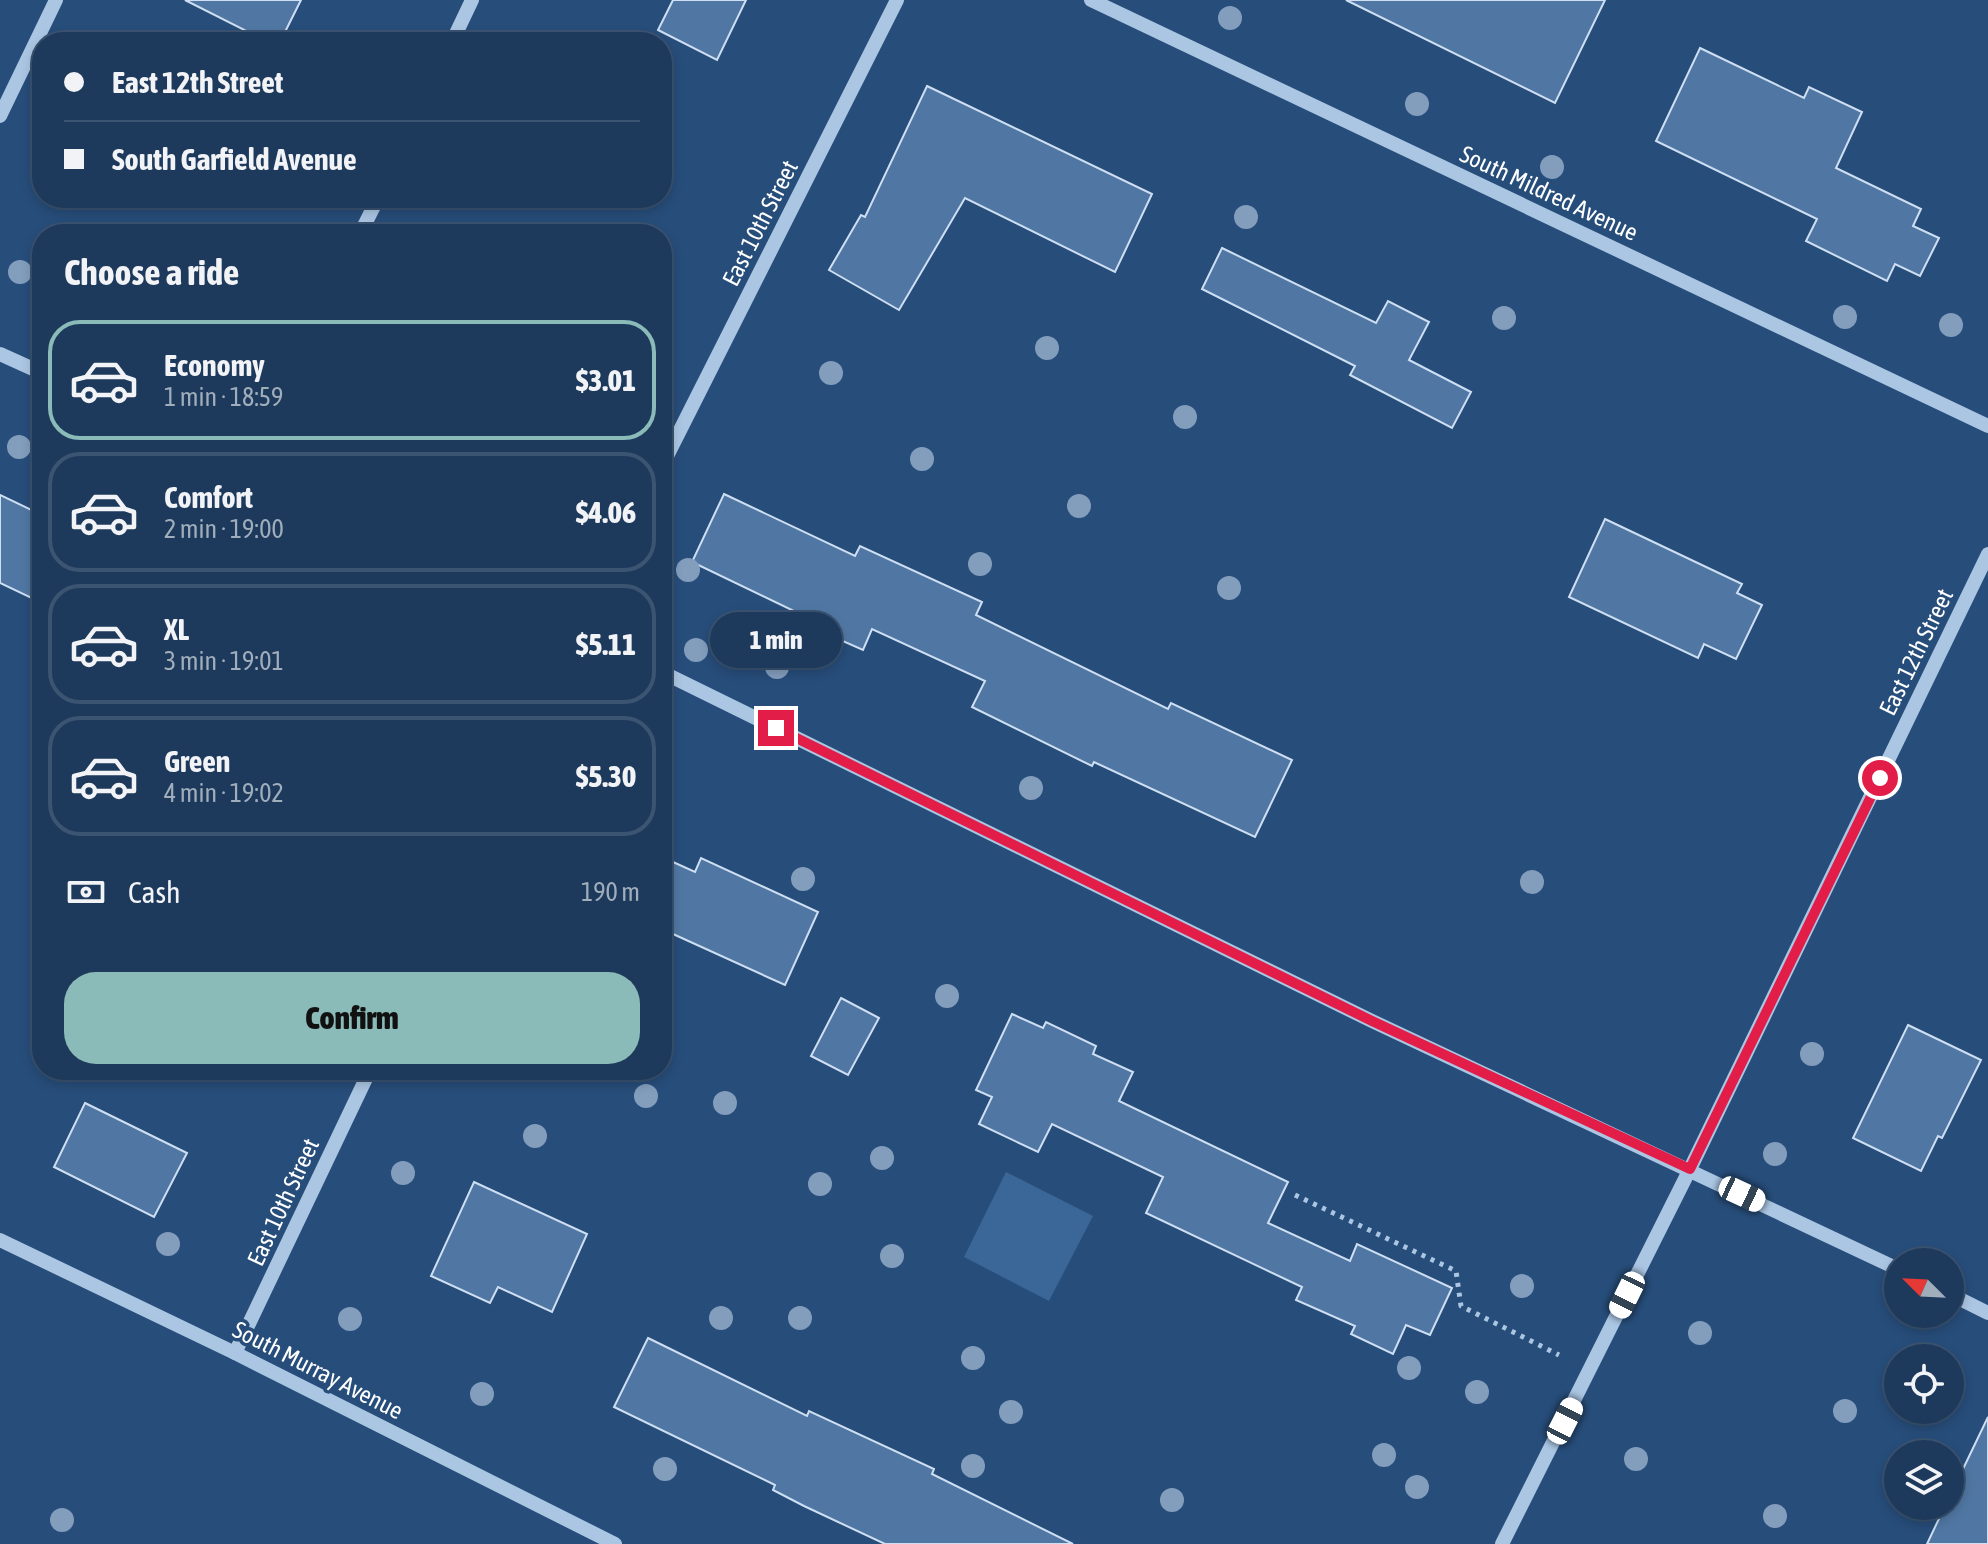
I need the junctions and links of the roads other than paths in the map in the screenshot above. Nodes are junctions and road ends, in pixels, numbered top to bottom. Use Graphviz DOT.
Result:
graph roads {
  1 [pos="56,0"];
  2 [pos="472,0"];
  3 [pos="897,0"];
  4 [pos="1091,0"];
  5 [pos="41,32"];
  6 [pos="457,32"];
  7 [pos="32,50"];
  8 [pos="0,116"];
  9 [pos="0,354"];
  10 [pos="32,368"];
  11 [pos="1988,426"];
  12 [pos="672,446"];
  13 [pos="1988,554"];
  14 [pos="672,677"];
  15 [pos="365,1080"];
  16 [pos="1690,1169"];
  17 [pos="0,1240"];
  18 [pos="1884,1262"];
  19 [pos="1964,1301"];
  20 [pos="1988,1313"];
  21 [pos="235,1353"];
  22 [pos="615,1544"];
  23 [pos="1502,1544"];
  1 -- 5 [label="street"];
  2 -- 6 [label="street"];
  3 -- 12 [label="street, East 10th Street"];
  4 -- 11 [label="street, South Mildred Avenue"];
  7 -- 8 [label="street"];
  9 -- 10 [label="street"];
  13 -- 16 [label="street, East 12th Street"];
  14 -- 16 [label="street"];
  15 -- 21 [label="street, East 10th Street"];
  16 -- 18 [label="street"];
  16 -- 23 [label="street, East 12th Street"];
  17 -- 21 [label="street, South Murray Avenue"];
  19 -- 20 [label="street"];
  21 -- 22 [label="street, South Murray Avenue"];
}
